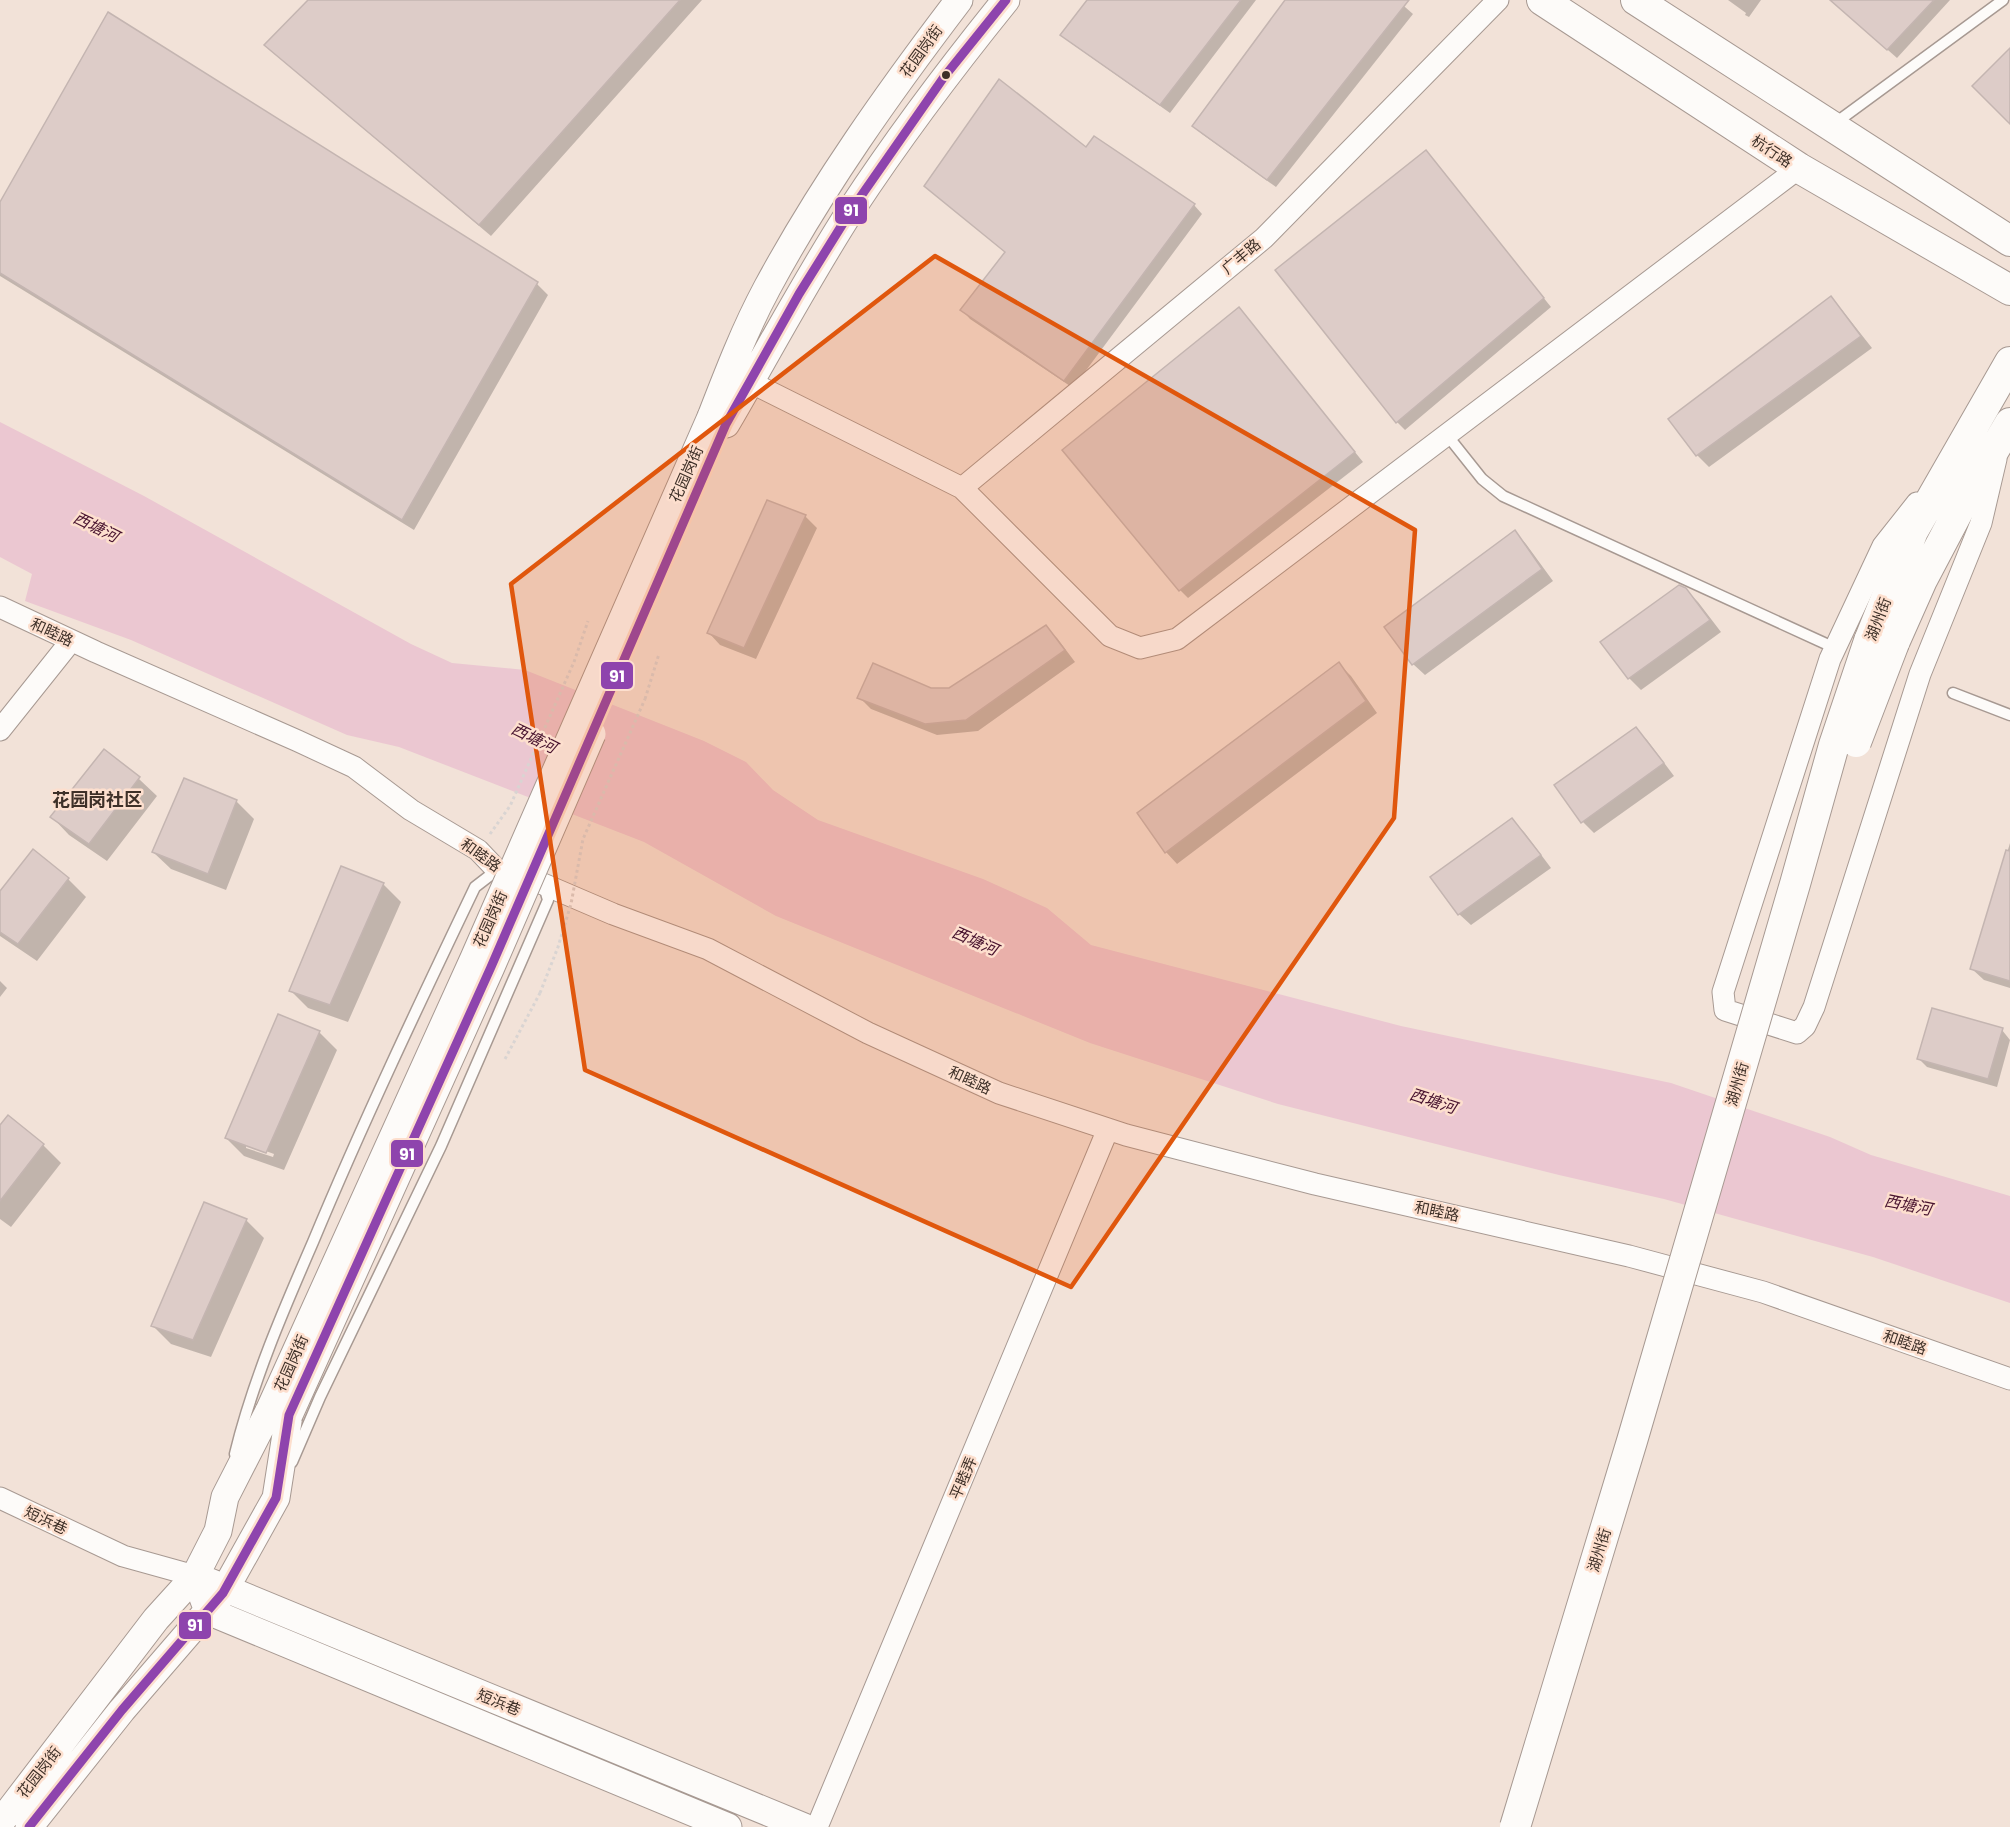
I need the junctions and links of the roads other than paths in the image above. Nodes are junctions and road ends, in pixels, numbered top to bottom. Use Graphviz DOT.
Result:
graph roads {
  1 [pos="958,0"];
  2 [pos="1006,0"];
  3 [pos="1498,0"];
  4 [pos="1542,0"];
  5 [pos="1636,0"];
  6 [pos="2003,0"];
  7 [pos="1831,126"];
  8 [pos="1799,168"];
  9 [pos="2010,241"];
  10 [pos="2010,290"];
  11 [pos="2010,362"];
  12 [pos="739,378"];
  13 [pos="2006,431"];
  14 [pos="1447,435"];
  15 [pos="1967,439"];
  16 [pos="962,488"];
  17 [pos="0,607"];
  18 [pos="71,641"];
  19 [pos="1882,642"];
  20 [pos="1835,648"];
  21 [pos="1953,693"];
  22 [pos="2010,715"];
  23 [pos="0,730"];
  24 [pos="497,870"];
  25 [pos="543,884"];
  26 [pos="1108,1129"];
  27 [pos="2010,1379"];
  28 [pos="279,1413"];
  29 [pos="225,1497"];
  30 [pos="0,1498"];
  31 [pos="276,1498"];
  32 [pos="195,1576"];
  33 [pos="225,1589"];
  34 [pos="208,1611"];
  35 [pos="0,1823"];
  36 [pos="29,1827"];
  37 [pos="728,1827"];
  38 [pos="804,1827"];
  39 [pos="817,1827"];
  40 [pos="1515,1827"];
  41 [pos="1536,1827"];
  1 -- 12 [label="street, 花园岗街"];
  2 -- 12 [label="street, 花园岗街"];
  3 -- 16 [label="street, 广丰路"];
  4 -- 8 [label="main road, 杭行路"];
  5 -- 7 [label="main road"];
  6 -- 7 [label="lane"];
  7 -- 9 [label="main road"];
  8 -- 10 [label="main road, 杭行路"];
  8 -- 14 [label="street"];
  11 -- 15 [label="main road, 湖州街"];
  12 -- 16 [label="street"];
  12 -- 28 [label="street, 花园岗街, bridge"];
  13 -- 19 [label="main road, 湖州街"];
  13 -- 20 [label="street"];
  14 -- 16 [label="street"];
  14 -- 20 [label="lane"];
  15 -- 19 [label="main road, 湖州街"];
  15 -- 20 [label="street"];
  17 -- 18 [label="street, 和睦路"];
  18 -- 23 [label="street"];
  18 -- 24 [label="street, 和睦路"];
  19 -- 40 [label="main road, 湖州街, bridge"];
  19 -- 41 [label="main road, 湖州街, bridge"];
  21 -- 22 [label="lane"];
  24 -- 25 [label="street, 和睦路"];
  24 -- 29 [label="lane"];
  25 -- 26 [label="street, 和睦路"];
  25 -- 31 [label="lane"];
  26 -- 27 [label="street, 和睦路"];
  26 -- 39 [label="street, 平睦弄"];
  28 -- 29 [label="street, 花园岗街"];
  28 -- 31 [label="street, 花园岗街"];
  29 -- 32 [label="street, 花园岗街"];
  30 -- 32 [label="street, 短浜巷"];
  31 -- 33 [label="street, 花园岗街"];
  32 -- 33 [label="street, 短浜巷"];
  32 -- 34 [label="street"];
  32 -- 35 [label="street, 花园岗街"];
  33 -- 34 [label="street, 花园岗街"];
  33 -- 38 [label="street, 短浜巷"];
  34 -- 36 [label="street, 花园岗街"];
  34 -- 37 [label="street, 短浜巷"];
}
